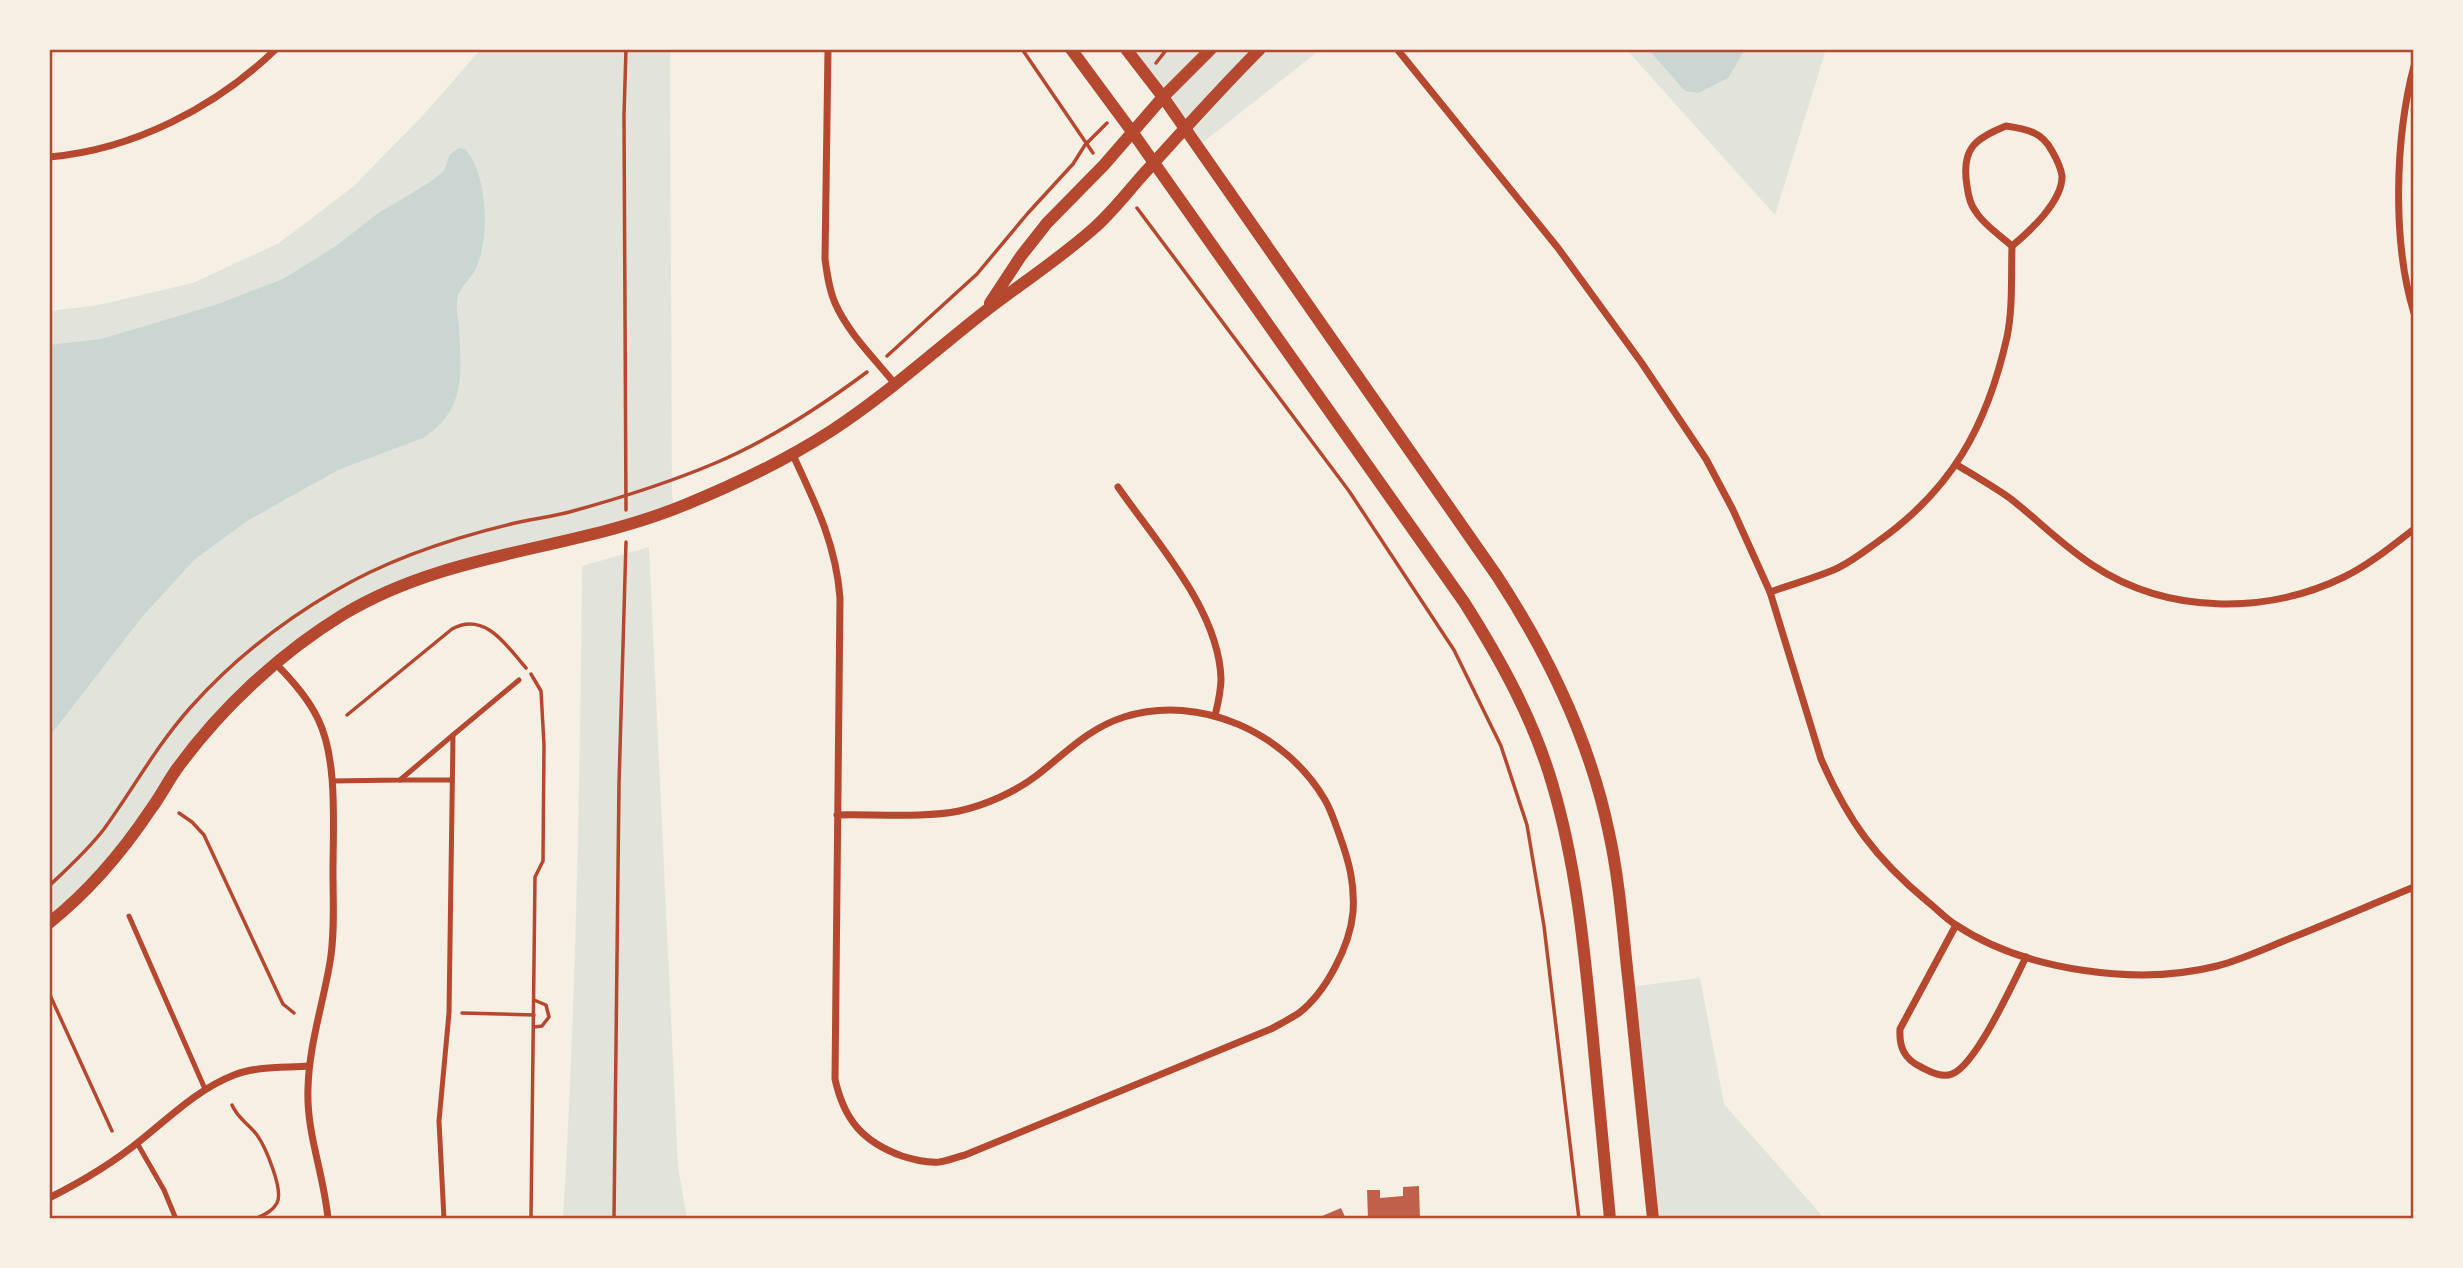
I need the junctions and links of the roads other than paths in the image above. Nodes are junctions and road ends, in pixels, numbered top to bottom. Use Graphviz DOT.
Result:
graph roads {
  1 [pos="275,49"];
  2 [pos="828,49"];
  3 [pos="1071,49"];
  4 [pos="1126,49"];
  5 [pos="1211,49"];
  6 [pos="1260,49"];
  7 [pos="1397,49"];
  8 [pos="2414,66"];
  9 [pos="1163,97"];
  10 [pos="1184,129"];
  11 [pos="1133,133"];
  12 [pos="49,157"];
  13 [pos="1154,162"];
  14 [pos="2012,246"];
  15 [pos="984,312"];
  16 [pos="2414,313"];
  17 [pos="895,384"];
  18 [pos="792,453"];
  19 [pos="1957,465"];
  20 [pos="1118,487"];
  21 [pos="2414,529"];
  22 [pos="1770,592"];
  23 [pos="276,664"];
  24 [pos="519,680"];
  25 [pos="1215,716"];
  26 [pos="453,735"];
  27 [pos="400,780"];
  28 [pos="452,780"];
  29 [pos="332,781"];
  30 [pos="837,815"];
  31 [pos="2414,887"];
  32 [pos="129,916"];
  33 [pos="49,923"];
  34 [pos="1956,925"];
  35 [pos="2026,957"];
  36 [pos="309,1066"];
  37 [pos="205,1089"];
  38 [pos="137,1143"];
  39 [pos="49,1198"];
  40 [pos="176,1219"];
  41 [pos="328,1219"];
  42 [pos="443,1219"];
  43 [pos="1610,1219"];
  44 [pos="1653,1219"];
  1 -- 12 [label="street"];
  2 -- 17 [label="street"];
  3 -- 11 [label="street"];
  4 -- 9 [label="street"];
  5 -- 9 [label="street"];
  6 -- 10 [label="street"];
  7 -- 22 [label="street"];
  8 -- 16 [label="street"];
  9 -- 10 [label="street"];
  9 -- 11 [label="street"];
  10 -- 13 [label="street"];
  10 -- 44 [label="street"];
  11 -- 13 [label="street"];
  11 -- 15 [label="street"];
  13 -- 15 [label="street"];
  13 -- 43 [label="street"];
  14 -- 14 [label="street"];
  14 -- 19 [label="street"];
  15 -- 17 [label="street"];
  17 -- 18 [label="street"];
  18 -- 23 [label="street"];
  18 -- 30 [label="street"];
  19 -- 21 [label="street"];
  19 -- 22 [label="street"];
  20 -- 25 [label="street"];
  22 -- 34 [label="street"];
  23 -- 29 [label="street"];
  23 -- 33 [label="street"];
  24 -- 26 [label="lane"];
  25 -- 30 [label="street"];
  25 -- 30 [label="street"];
  26 -- 27 [label="lane"];
  26 -- 28 [label="lane"];
  27 -- 28 [label="lane"];
  27 -- 29 [label="lane"];
  28 -- 42 [label="lane"];
  29 -- 36 [label="street"];
  31 -- 35 [label="street"];
  32 -- 37 [label="lane"];
  34 -- 35 [label="street"];
  34 -- 35 [label="street"];
  36 -- 37 [label="street"];
  36 -- 41 [label="street"];
  37 -- 38 [label="street"];
  38 -- 39 [label="street"];
  38 -- 40 [label="lane"];
}
